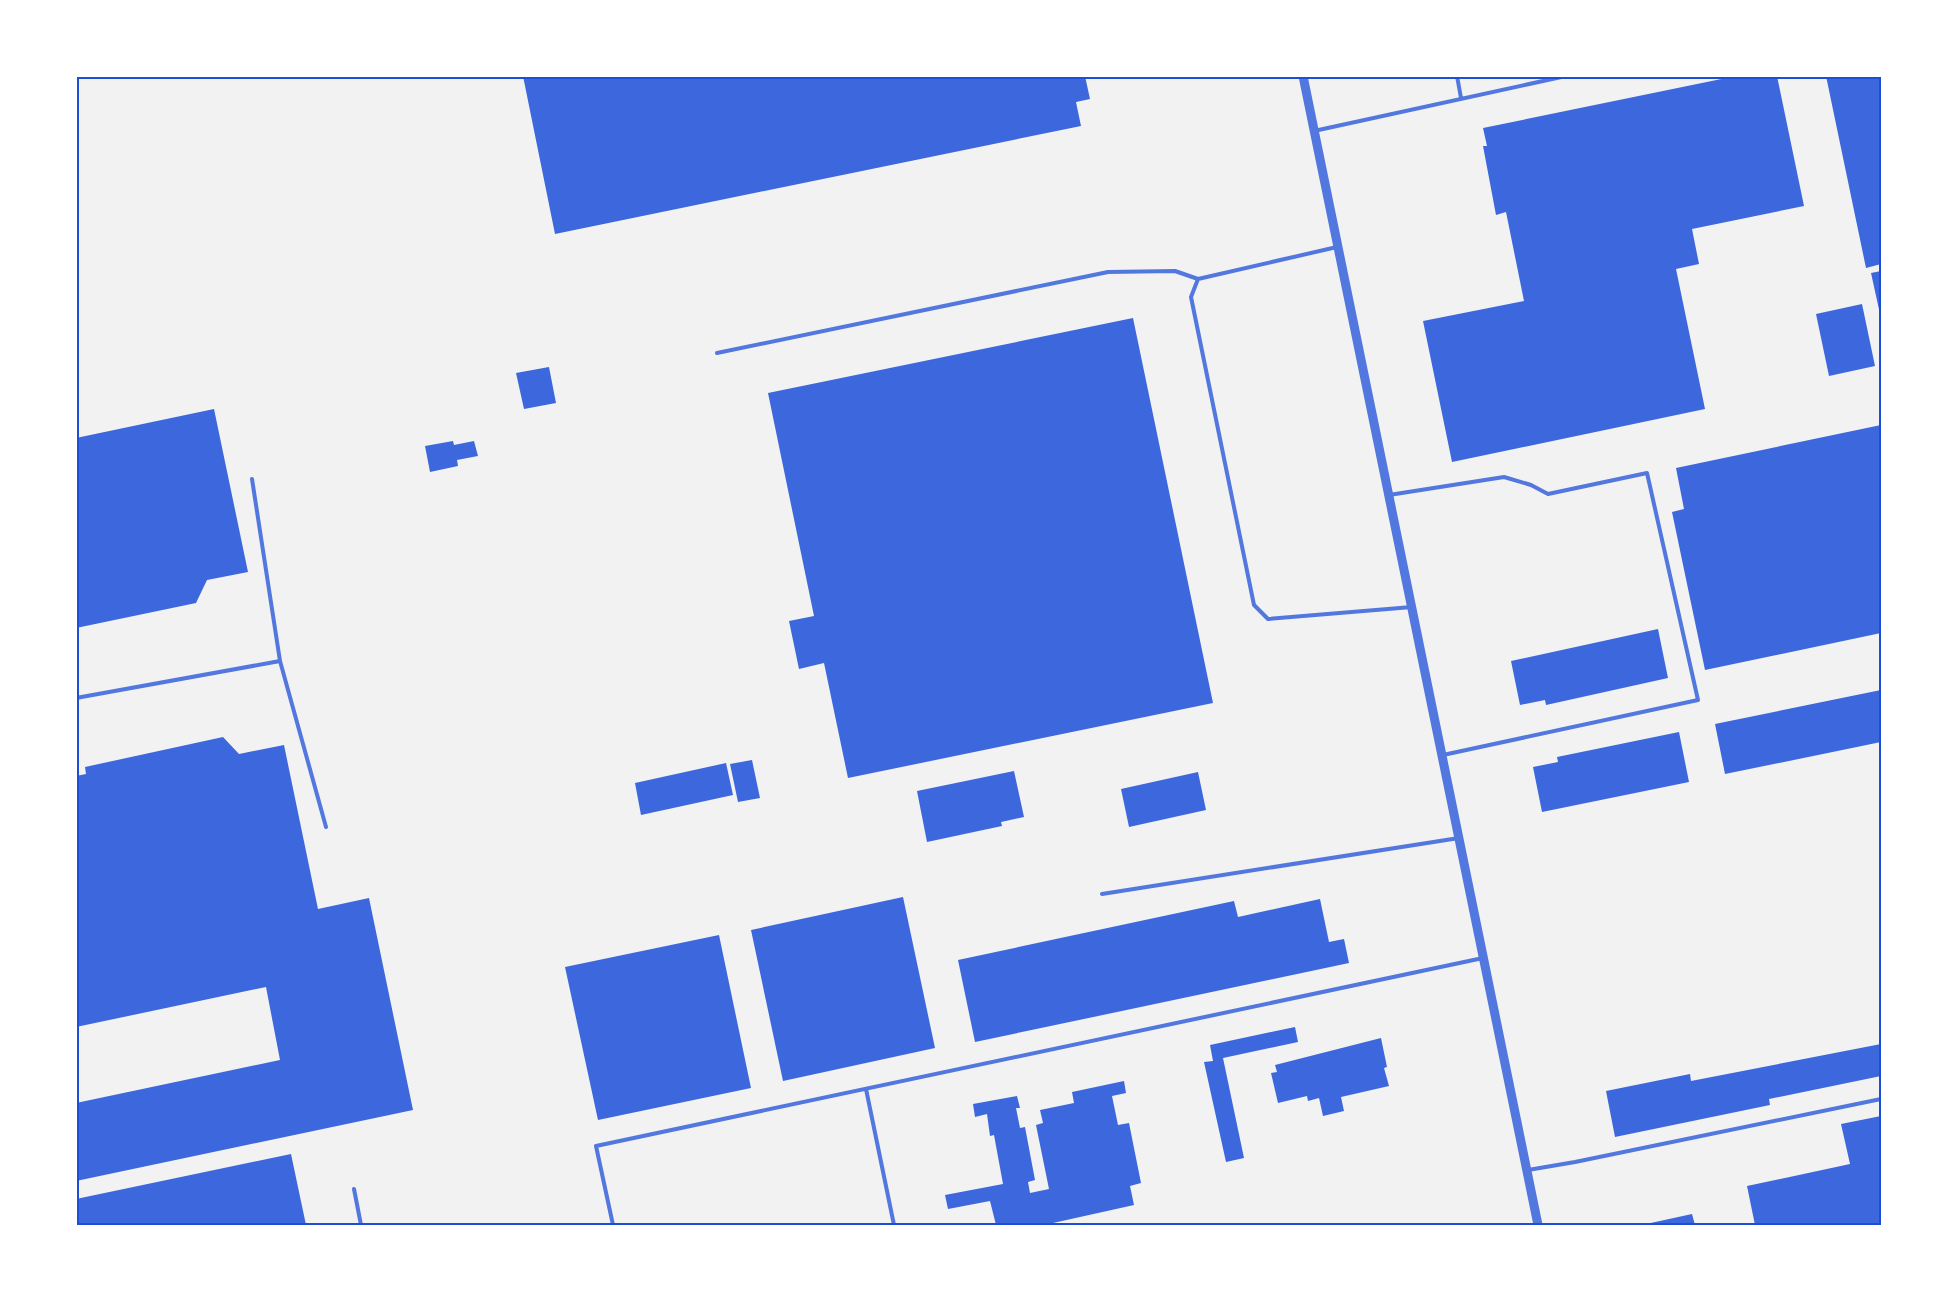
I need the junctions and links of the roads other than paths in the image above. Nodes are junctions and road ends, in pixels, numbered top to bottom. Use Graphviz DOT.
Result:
graph roads {
  1 [pos="1303,76"];
  2 [pos="1456,76"];
  3 [pos="1566,76"];
  4 [pos="1461,98"];
  5 [pos="1314,131"];
  6 [pos="1338,247"];
  7 [pos="1198,279"];
  8 [pos="717,354"];
  9 [pos="252,479"];
  10 [pos="1389,495"];
  11 [pos="1412,607"];
  12 [pos="280,661"];
  13 [pos="76,698"];
  14 [pos="1442,755"];
  15 [pos="326,827"];
  16 [pos="1459,838"];
  17 [pos="1102,894"];
  18 [pos="1483,958"];
  19 [pos="866,1089"];
  20 [pos="1881,1099"];
  21 [pos="1527,1170"];
  22 [pos="354,1189"];
  23 [pos="361,1225"];
  24 [pos="613,1225"];
  25 [pos="894,1225"];
  26 [pos="1538,1225"];
  1 -- 5 [label="street"];
  2 -- 4 [label="lane"];
  3 -- 4 [label="lane"];
  4 -- 5 [label="lane"];
  5 -- 6 [label="street"];
  6 -- 7 [label="lane"];
  6 -- 10 [label="street"];
  7 -- 8 [label="lane"];
  7 -- 11 [label="lane"];
  9 -- 12 [label="lane"];
  10 -- 11 [label="street"];
  10 -- 14 [label="lane"];
  11 -- 14 [label="street"];
  12 -- 13 [label="lane"];
  12 -- 15 [label="lane"];
  14 -- 16 [label="street"];
  16 -- 17 [label="lane"];
  16 -- 18 [label="street"];
  18 -- 19 [label="lane"];
  18 -- 21 [label="street"];
  19 -- 24 [label="lane"];
  19 -- 25 [label="lane"];
  20 -- 21 [label="lane"];
  21 -- 26 [label="street"];
  22 -- 23 [label="lane"];
}
